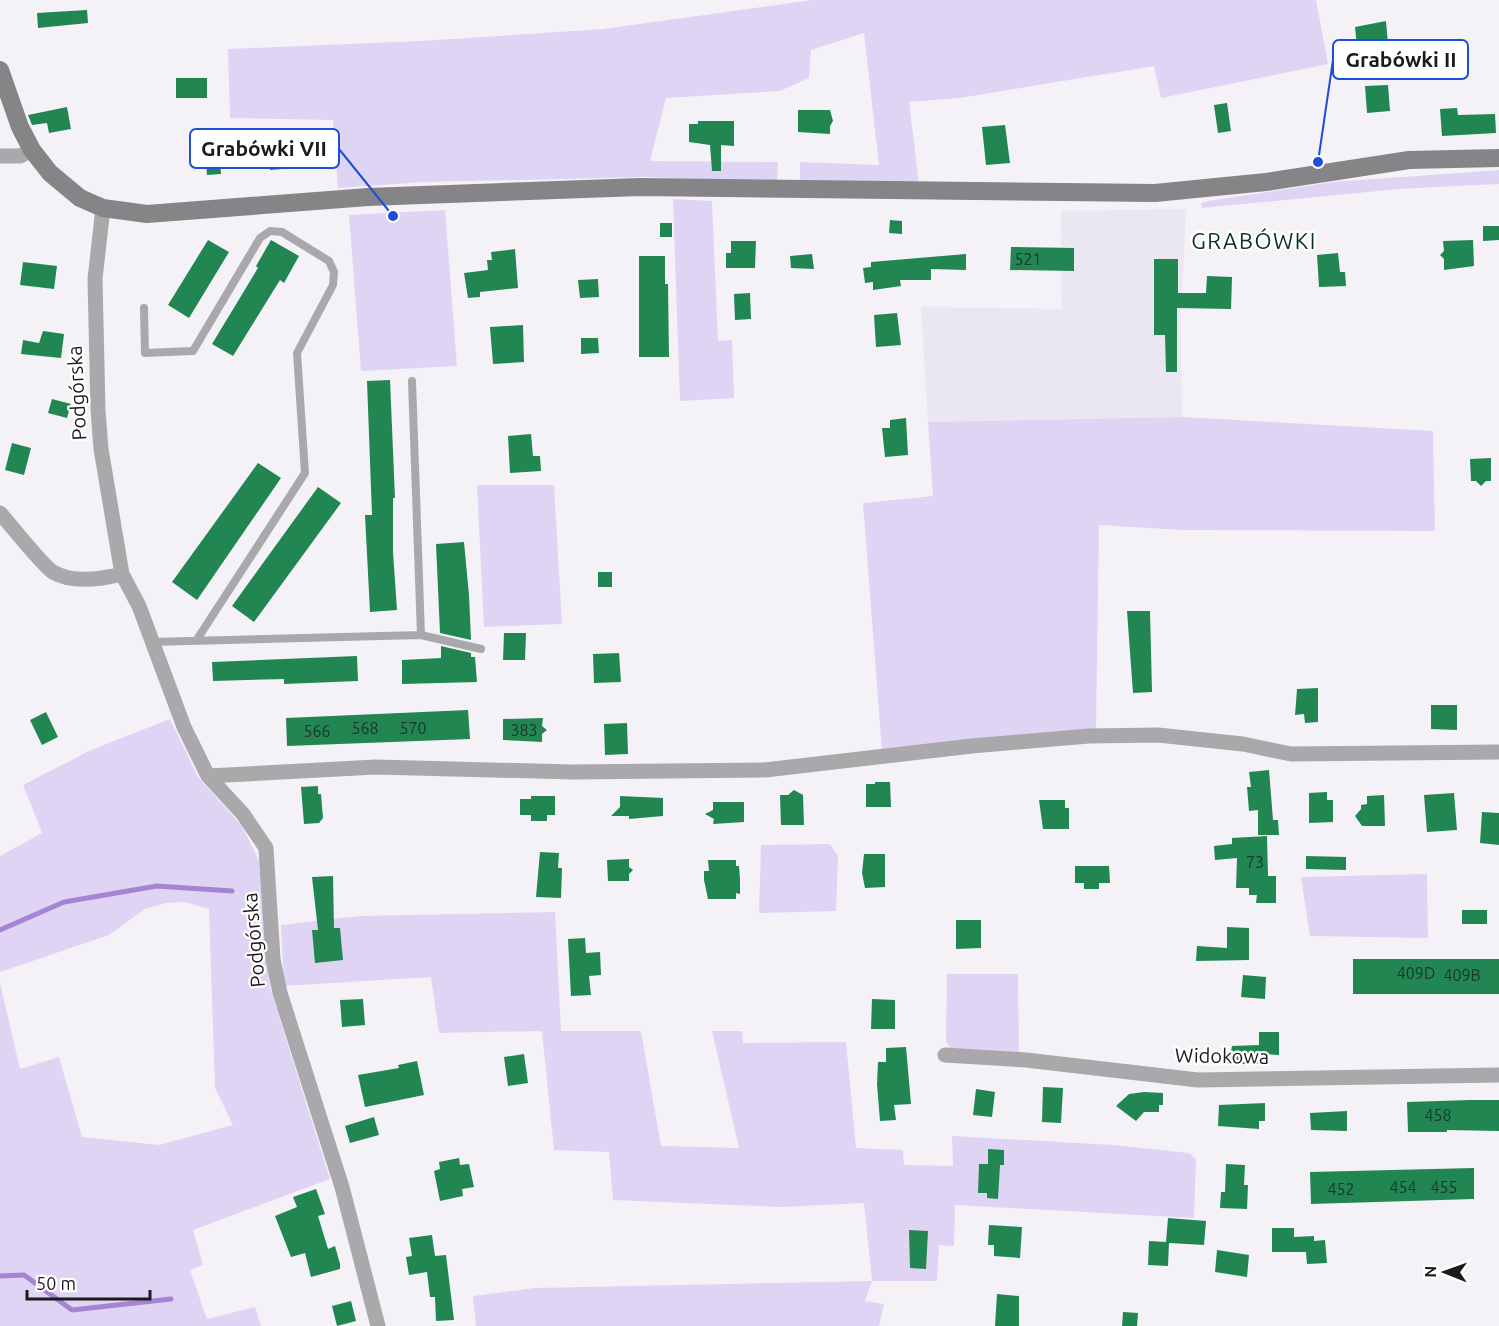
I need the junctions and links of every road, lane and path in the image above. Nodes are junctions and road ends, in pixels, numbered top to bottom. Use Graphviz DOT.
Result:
graph roads {
  1 [pos="0,70"];
  2 [pos="32,150"];
  3 [pos="0,156"];
  4 [pos="1499,158"];
  5 [pos="102,208"];
  6 [pos="144,308"];
  7 [pos="412,381"];
  8 [pos="0,513"];
  9 [pos="122,574"];
  10 [pos="421,635"];
  11 [pos="196,641"];
  12 [pos="152,642"];
  13 [pos="481,649"];
  14 [pos="1499,752"];
  15 [pos="208,776"];
  16 [pos="945,1055"];
  17 [pos="1499,1075"];
  18 [pos="378,1326"];
  1 -- 2 [label="street"];
  2 -- 3 [label="street"];
  2 -- 5 [label="street"];
  4 -- 5 [label="street"];
  5 -- 9 [label="street, Podgórska"];
  6 -- 11 [label="lane"];
  7 -- 10 [label="lane"];
  8 -- 9 [label="street"];
  9 -- 12 [label="street, Podgórska"];
  10 -- 11 [label="lane"];
  10 -- 13 [label="lane"];
  11 -- 12 [label="lane"];
  12 -- 15 [label="street, Podgórska"];
  14 -- 15 [label="street"];
  15 -- 18 [label="street, Podgórska"];
  16 -- 17 [label="street, Widokowa"];
}
